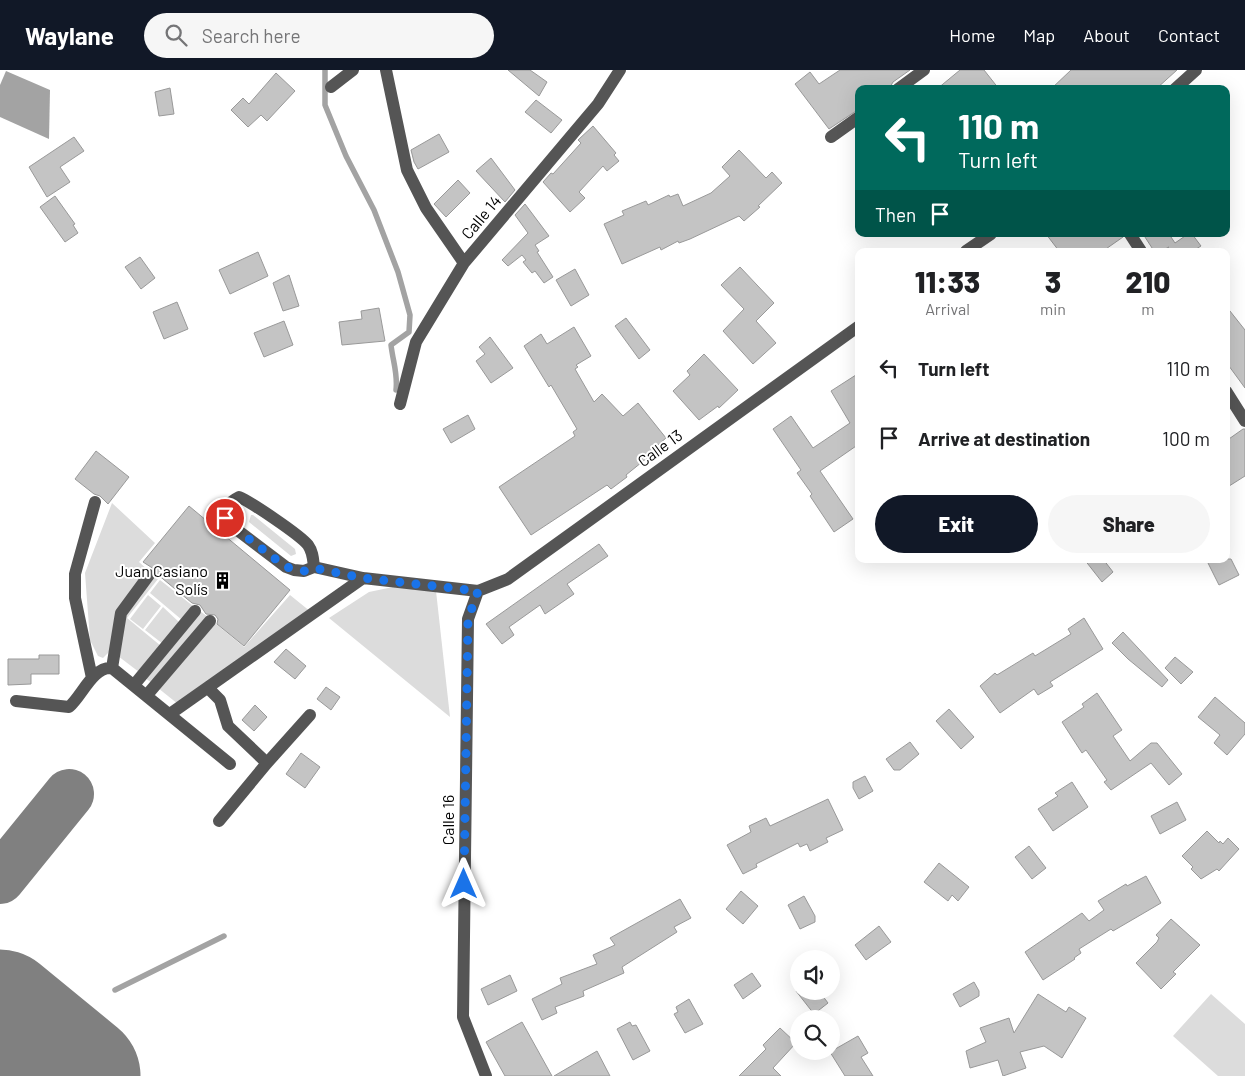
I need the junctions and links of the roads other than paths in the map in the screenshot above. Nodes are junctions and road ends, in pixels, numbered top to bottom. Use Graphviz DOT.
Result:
graph roads {
  1 [pos="353,70"];
  2 [pos="386,70"];
  3 [pos="620,70"];
  4 [pos="924,70"];
  5 [pos="1196,70"];
  6 [pos="903,85"];
  7 [pos="1179,85"];
  8 [pos="331,87"];
  9 [pos="855,120"];
  10 [pos="831,137"];
  11 [pos="987,237"];
  12 [pos="1132,237"];
  13 [pos="970,248"];
  14 [pos="1139,248"];
  15 [pos="464,263"];
  16 [pos="855,329"];
  17 [pos="1230,397"];
  18 [pos="400,404"];
  19 [pos="1245,421"];
  20 [pos="96,502"];
  21 [pos="314,568"];
  22 [pos="149,575"];
  23 [pos="363,578"];
  24 [pos="478,591"];
  25 [pos="195,611"];
  26 [pos="210,621"];
  27 [pos="112,668"];
  28 [pos="92,678"];
  29 [pos="134,685"];
  30 [pos="208,688"];
  31 [pos="147,695"];
  32 [pos="16,701"];
  33 [pos="170,714"];
  34 [pos="310,714"];
  35 [pos="266,763"];
  36 [pos="230,764"];
  37 [pos="219,821"];
  38 [pos="486,1076"];
  1 -- 8 [label="street"];
  2 -- 15 [label="street"];
  3 -- 15 [label="street, Calle 14"];
  4 -- 6 [label="street"];
  5 -- 7 [label="street"];
  9 -- 10 [label="street"];
  11 -- 13 [label="street"];
  12 -- 14 [label="street"];
  15 -- 18 [label="street, Calle 14"];
  16 -- 24 [label="street, Calle 13"];
  17 -- 19 [label="street"];
  20 -- 28 [label="street"];
  21 -- 21 [label="street"];
  21 -- 23 [label="street"];
  22 -- 27 [label="street"];
  23 -- 24 [label="street"];
  23 -- 30 [label="street"];
  24 -- 38 [label="street, Calle 16"];
  25 -- 29 [label="street"];
  26 -- 31 [label="street"];
  27 -- 28 [label="street"];
  27 -- 29 [label="street"];
  28 -- 32 [label="street"];
  29 -- 31 [label="street"];
  30 -- 33 [label="street"];
  30 -- 35 [label="street"];
  31 -- 33 [label="street"];
  33 -- 36 [label="street"];
  34 -- 35 [label="street"];
  35 -- 37 [label="street"];
}
